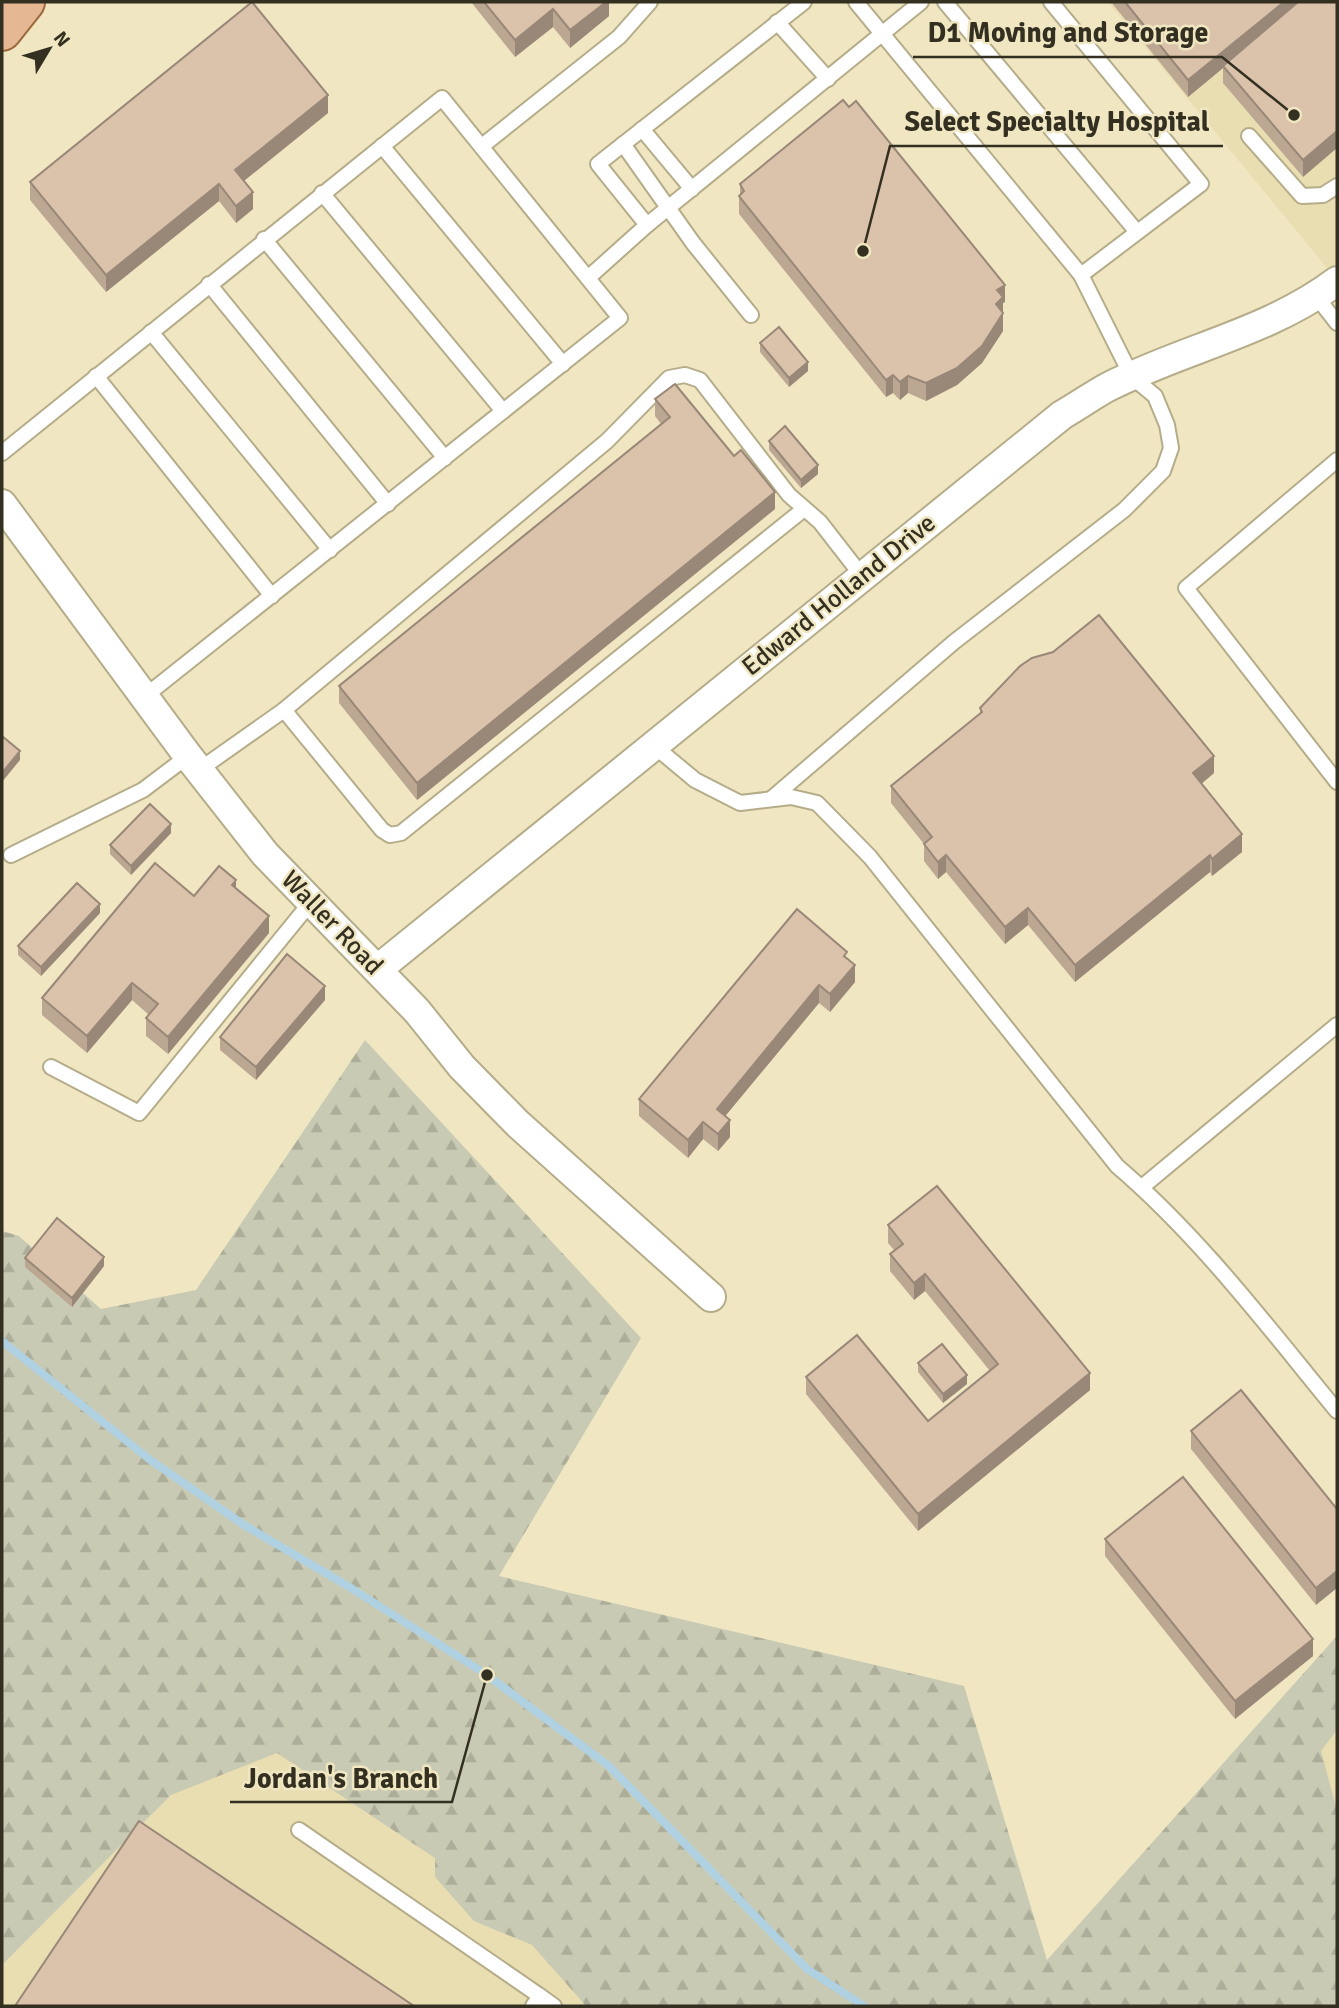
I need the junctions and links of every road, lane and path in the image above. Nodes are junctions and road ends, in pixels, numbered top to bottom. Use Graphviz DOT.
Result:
graph roads {
  1 [pos="25,2"];
  2 [pos="650,2"];
  3 [pos="804,2"];
  4 [pos="856,2"];
  5 [pos="921,2"];
  6 [pos="945,2"];
  7 [pos="1051,2"];
  8 [pos="777,22"];
  9 [pos="2,31"];
  10 [pos="883,34"];
  11 [pos="828,79"];
  12 [pos="642,129"];
  13 [pos="1249,135"];
  14 [pos="623,144"];
  15 [pos="382,146"];
  16 [pos="482,146"];
  17 [pos="1337,186"];
  18 [pos="692,189"];
  19 [pos="322,193"];
  20 [pos="670,207"];
  21 [pos="647,225"];
  22 [pos="1137,232"];
  23 [pos="264,239"];
  24 [pos="1080,275"];
  25 [pos="589,277"];
  26 [pos="209,284"];
  27 [pos="1327,289"];
  28 [pos="751,315"];
  29 [pos="1337,323"];
  30 [pos="151,332"];
  31 [pos="563,364"];
  32 [pos="96,376"];
  33 [pos="1132,377"];
  34 [pos="503,411"];
  35 [pos="2,453"];
  36 [pos="445,458"];
  37 [pos="1337,460"];
  38 [pos="388,504"];
  39 [pos="2,505"];
  40 [pos="804,509"];
  41 [pos="330,550"];
  42 [pos="862,576"];
  43 [pos="272,596"];
  44 [pos="144,697"];
  45 [pos="284,710"];
  46 [pos="653,745"];
  47 [pos="194,763"];
  48 [pos="1337,782"];
  49 [pos="771,799"];
  50 [pos="11,855"];
  51 [pos="311,902"];
  52 [pos="378,970"];
  53 [pos="1337,1025"];
  54 [pos="51,1067"];
  55 [pos="1142,1187"];
  56 [pos="711,1297"];
  57 [pos="1337,1412"];
  58 [pos="299,1830"];
  59 [pos="537,2001"];
  60 [pos="554,2006"];
  1 -- 9 [label="main road"];
  2 -- 16 [label="lane"];
  3 -- 8 [label="lane"];
  4 -- 10 [label="lane"];
  5 -- 10 [label="lane"];
  6 -- 22 [label="lane"];
  7 -- 22 [label="lane"];
  8 -- 11 [label="lane"];
  8 -- 12 [label="lane"];
  10 -- 11 [label="lane"];
  10 -- 24 [label="lane"];
  11 -- 18 [label="lane"];
  12 -- 14 [label="lane"];
  12 -- 18 [label="lane"];
  13 -- 17 [label="lane"];
  14 -- 20 [label="lane"];
  14 -- 21 [label="lane"];
  15 -- 16 [label="lane"];
  15 -- 19 [label="lane"];
  15 -- 31 [label="lane"];
  16 -- 25 [label="lane"];
  18 -- 20 [label="lane"];
  19 -- 23 [label="lane"];
  19 -- 34 [label="lane"];
  20 -- 21 [label="lane"];
  20 -- 28 [label="lane"];
  21 -- 25 [label="lane"];
  22 -- 24 [label="lane"];
  23 -- 26 [label="lane"];
  23 -- 36 [label="lane"];
  24 -- 33 [label="lane"];
  25 -- 31 [label="lane"];
  26 -- 30 [label="lane"];
  26 -- 38 [label="lane"];
  27 -- 29 [label="lane"];
  27 -- 33 [label="street, Edward Holland Drive"];
  30 -- 32 [label="lane"];
  30 -- 41 [label="lane"];
  31 -- 34 [label="lane"];
  32 -- 35 [label="lane"];
  32 -- 43 [label="lane"];
  33 -- 42 [label="street, Edward Holland Drive"];
  33 -- 49 [label="lane"];
  34 -- 36 [label="lane"];
  36 -- 38 [label="lane"];
  37 -- 48 [label="lane"];
  38 -- 41 [label="lane"];
  39 -- 44 [label="street, Waller Road"];
  40 -- 42 [label="lane"];
  40 -- 45 [label="lane"];
  40 -- 45 [label="lane"];
  41 -- 43 [label="lane"];
  42 -- 46 [label="street, Edward Holland Drive"];
  43 -- 44 [label="lane"];
  44 -- 47 [label="street, Waller Road"];
  45 -- 47 [label="lane"];
  46 -- 49 [label="lane"];
  46 -- 52 [label="street, Edward Holland Drive"];
  47 -- 50 [label="lane"];
  47 -- 51 [label="street, Waller Road"];
  49 -- 55 [label="lane"];
  51 -- 52 [label="street, Waller Road"];
  51 -- 54 [label="lane"];
  52 -- 56 [label="street, Waller Road"];
  53 -- 55 [label="lane"];
  55 -- 57 [label="lane"];
  58 -- 59 [label="lane"];
  59 -- 60 [label="lane"];
}
